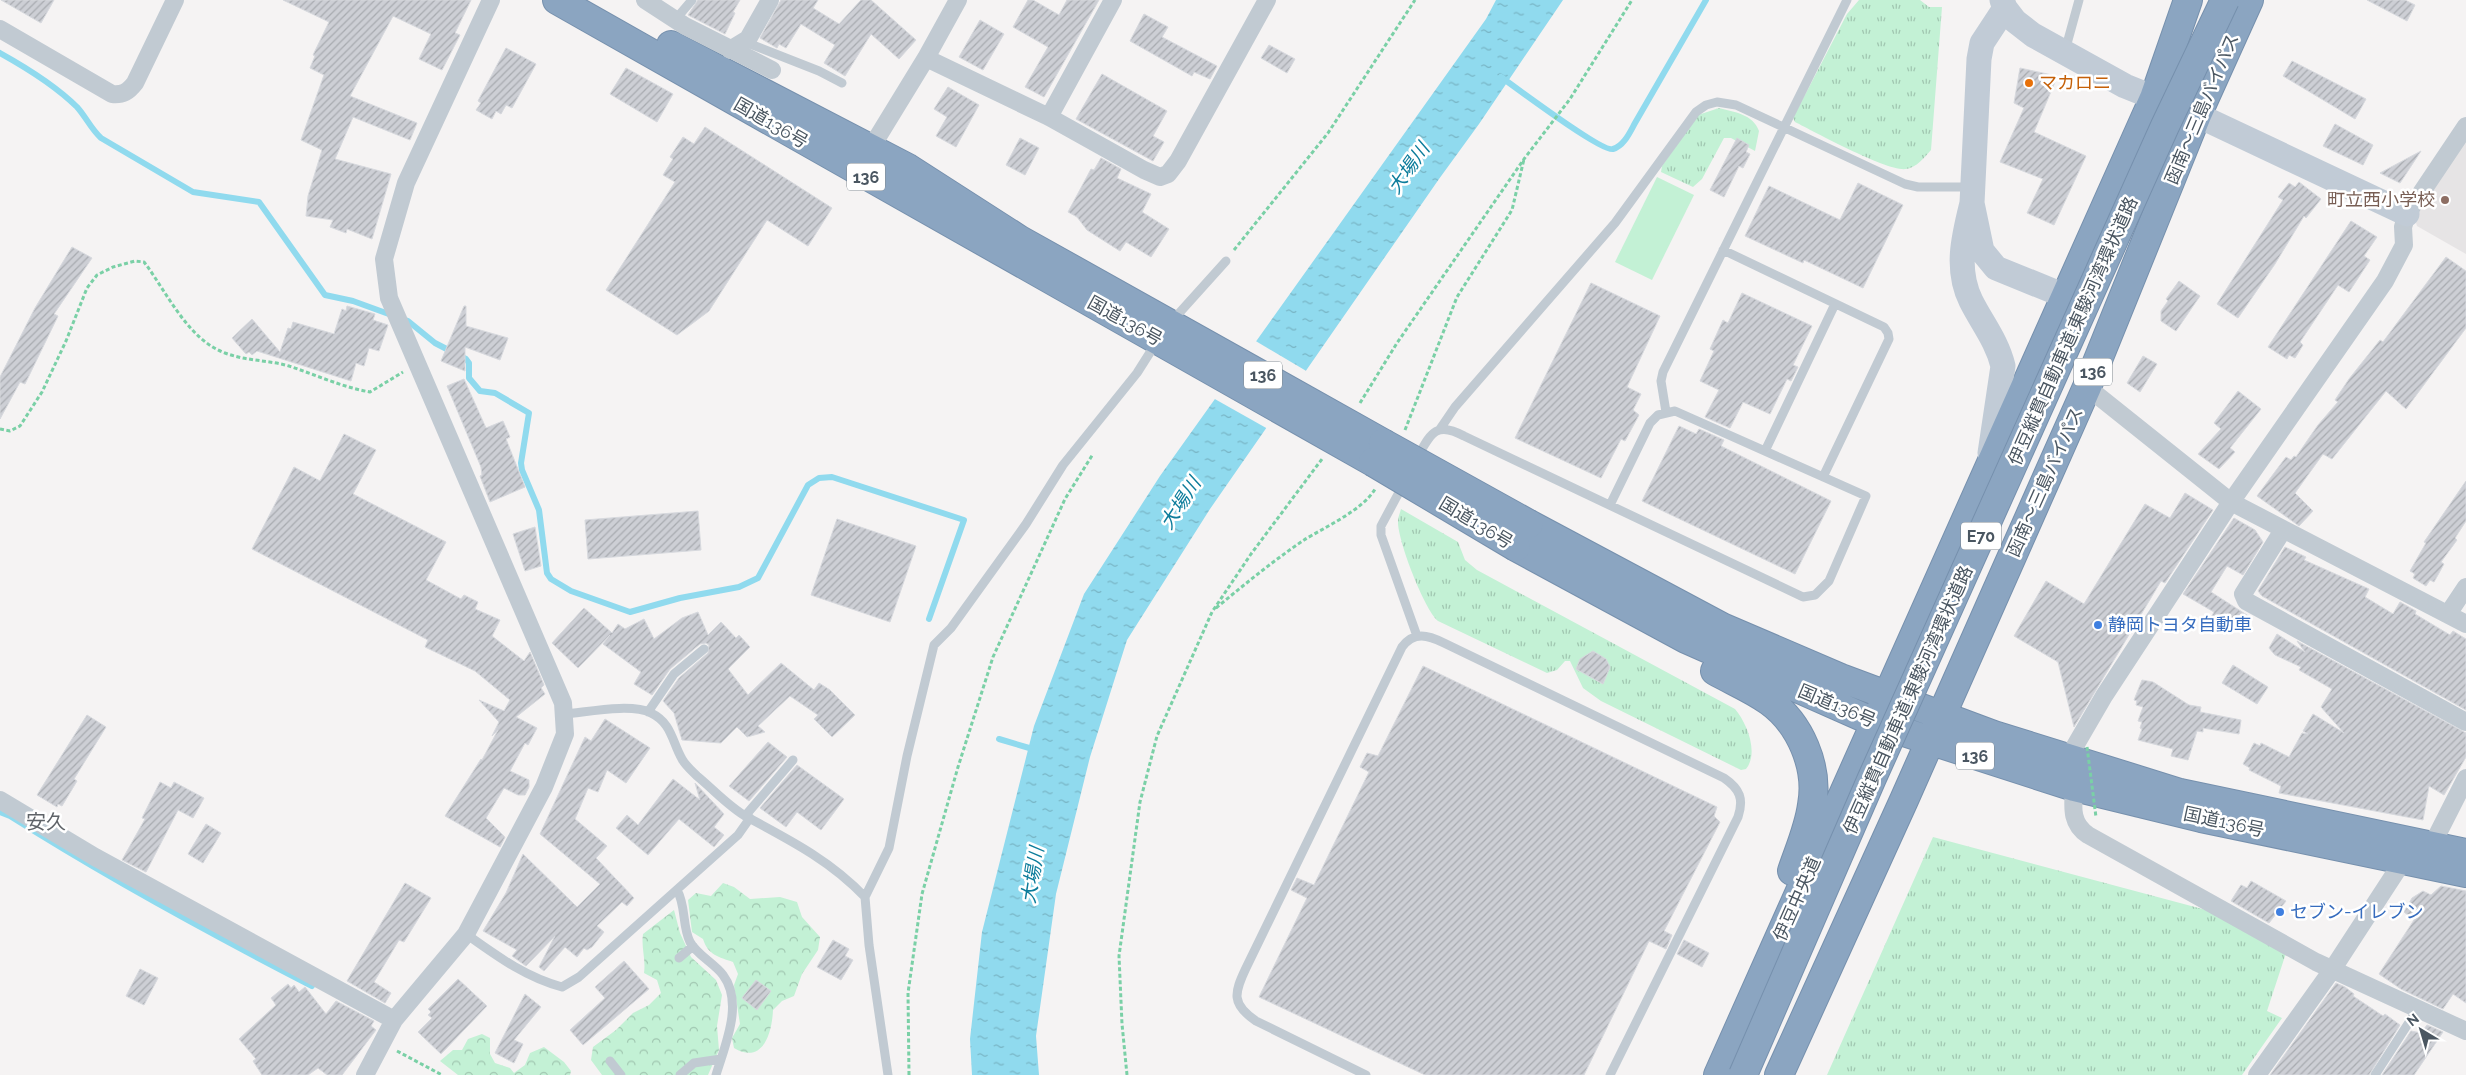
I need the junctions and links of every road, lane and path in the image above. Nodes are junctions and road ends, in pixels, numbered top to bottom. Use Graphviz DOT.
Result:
graph roads {
  1 [pos="175,0"];
  2 [pos="491,0"];
  3 [pos="556,0"];
  4 [pos="592,0"];
  5 [pos="645,0"];
  6 [pos="692,0"];
  7 [pos="770,0"];
  8 [pos="958,0"];
  9 [pos="1113,0"];
  10 [pos="1267,0"];
  11 [pos="1415,0"];
  12 [pos="1632,0"];
  13 [pos="1847,0"];
  14 [pos="2079,0"];
  15 [pos="2188,0"];
  16 [pos="2225,0"];
  17 [pos="2249,0"];
  18 [pos="2004,4"];
  19 [pos="675,20"];
  20 [pos="0,29"];
  21 [pos="738,46"];
  22 [pos="2065,51"];
  23 [pos="926,58"];
  24 [pos="772,70"];
  25 [pos="842,82"];
  26 [pos="2154,98"];
  27 [pos="2197,115"];
  28 [pos="1050,117"];
  29 [pos="2466,126"];
  30 [pos="1783,128"];
  31 [pos="871,148"];
  32 [pos="1524,159"];
  33 [pos="857,172"];
  34 [pos="1972,195"];
  35 [pos="2407,214"];
  36 [pos="1723,250"];
  37 [pos="1226,261"];
  38 [pos="2065,296"];
  39 [pos="1836,304"];
  40 [pos="1173,336"];
  41 [pos="418,364"];
  42 [pos="2087,387"];
  43 [pos="1666,412"];
  44 [pos="0,428"];
  45 [pos="1337,429"];
  46 [pos="1440,429"];
  47 [pos="1095,450"];
  48 [pos="1765,451"];
  49 [pos="1384,457"];
  50 [pos="1988,468"];
  51 [pos="1823,477"];
  52 [pos="2231,502"];
  53 [pos="1610,505"];
  54 [pos="2283,530"];
  55 [pos="1523,535"];
  56 [pos="2466,587"];
  57 [pos="1630,610"];
  58 [pos="1212,612"];
  59 [pos="2448,614"];
  60 [pos="2466,624"];
  61 [pos="1417,636"];
  62 [pos="704,649"];
  63 [pos="1886,695"];
  64 [pos="648,712"];
  65 [pos="565,714"];
  66 [pos="1941,714"];
  67 [pos="2466,722"];
  68 [pos="1876,723"];
  69 [pos="1930,741"];
  70 [pos="2078,753"];
  71 [pos="793,760"];
  72 [pos="2466,778"];
  73 [pos="2074,787"];
  74 [pos="0,800"];
  75 [pos="748,817"];
  76 [pos="2096,817"];
  77 [pos="2466,852"];
  78 [pos="2419,857"];
  79 [pos="2466,873"];
  80 [pos="678,890"];
  81 [pos="865,897"];
  82 [pos="466,934"];
  83 [pos="693,946"];
  84 [pos="679,958"];
  85 [pos="2332,970"];
  86 [pos="2417,1010"];
  87 [pos="394,1020"];
  88 [pos="2466,1031"];
  89 [pos="381,1043"];
  90 [pos="721,1059"];
  91 [pos="610,1061"];
  92 [pos="365,1075"];
  93 [pos="442,1075"];
  94 [pos="621,1075"];
  95 [pos="680,1075"];
  96 [pos="716,1075"];
  97 [pos="888,1075"];
  98 [pos="909,1075"];
  99 [pos="1127,1075"];
  100 [pos="1366,1075"];
  101 [pos="1610,1075"];
  102 [pos="1727,1075"];
  103 [pos="1779,1075"];
  104 [pos="2258,1075"];
  105 [pos="2375,1075"];
  1 -- 20 [label="street"];
  2 -- 41 [label="street"];
  3 -- 33 [label="highway, 国道136号 / 136"];
  4 -- 31 [label="highway, 国道136号 / 136"];
  5 -- 19 [label="street"];
  6 -- 19 [label="lane"];
  7 -- 21 [label="street"];
  8 -- 23 [label="street"];
  9 -- 28 [label="street"];
  10 -- 28 [label="street"];
  11 -- 37 [label="path"];
  12 -- 32 [label="path"];
  13 -- 30 [label="lane"];
  14 -- 22 [label="lane"];
  15 -- 26 [label="highway"];
  16 -- 102 [label="highway, 伊豆縦貫自動車道;東駿河湾環状道路 / E70, bridge"];
  17 -- 27 [label="highway, 函南～三島バイパス / 136"];
  18 -- 22 [label="street"];
  18 -- 34 [label="street"];
  19 -- 21 [label="street"];
  21 -- 24 [label="street"];
  21 -- 25 [label="lane"];
  22 -- 26 [label="street"];
  23 -- 28 [label="street"];
  23 -- 31 [label="street"];
  26 -- 27 [label="street"];
  26 -- 38 [label="highway"];
  27 -- 35 [label="street"];
  27 -- 42 [label="highway, 函南～三島バイパス / 136"];
  29 -- 35 [label="street"];
  30 -- 34 [label="lane"];
  30 -- 36 [label="lane"];
  30 -- 46 [label="lane"];
  31 -- 33 [label="street"];
  31 -- 40 [label="highway, 国道136号 / 136"];
  32 -- 45 [label="path"];
  32 -- 49 [label="path"];
  33 -- 40 [label="highway, 国道136号 / 136"];
  34 -- 38 [label="street"];
  34 -- 50 [label="street"];
  35 -- 52 [label="street"];
  36 -- 39 [label="lane"];
  36 -- 43 [label="lane"];
  37 -- 40 [label="lane"];
  38 -- 50 [label="highway"];
  39 -- 48 [label="lane"];
  39 -- 51 [label="lane"];
  40 -- 45 [label="highway, 国道136号 / 136"];
  40 -- 81 [label="lane"];
  41 -- 44 [label="path"];
  41 -- 65 [label="street"];
  42 -- 52 [label="street"];
  42 -- 66 [label="highway, 函南～三島バイパス / 136"];
  43 -- 48 [label="lane"];
  43 -- 53 [label="lane"];
  45 -- 49 [label="highway, 国道136号 / 136"];
  45 -- 58 [label="path"];
  46 -- 53 [label="lane"];
  46 -- 61 [label="lane"];
  47 -- 98 [label="path"];
  48 -- 51 [label="lane"];
  49 -- 55 [label="highway, 国道136号 / 136, bridge"];
  49 -- 58 [label="path"];
  50 -- 63 [label="highway"];
  51 -- 53 [label="lane"];
  52 -- 54 [label="street"];
  52 -- 70 [label="street"];
  54 -- 59 [label="street"];
  54 -- 67 [label="street"];
  55 -- 57 [label="highway, 国道136号 / 136"];
  55 -- 63 [label="highway, 国道136号 / 136"];
  56 -- 59 [label="street"];
  57 -- 68 [label="highway, 国道136号 / 136"];
  57 -- 102 [label="highway"];
  58 -- 99 [label="path"];
  59 -- 60 [label="street"];
  61 -- 100 [label="lane"];
  61 -- 101 [label="lane"];
  62 -- 64 [label="lane"];
  63 -- 66 [label="highway, 国道136号 / 136"];
  63 -- 68 [label="highway"];
  64 -- 65 [label="lane"];
  64 -- 75 [label="lane"];
  65 -- 82 [label="street"];
  66 -- 69 [label="highway, 函南～三島バイパス / 136"];
  66 -- 70 [label="highway, 国道136号 / 136"];
  68 -- 69 [label="highway, 国道136号 / 136"];
  68 -- 102 [label="highway, 伊豆中央道"];
  69 -- 73 [label="highway, 国道136号 / 136"];
  69 -- 103 [label="highway, 136"];
  70 -- 76 [label="path, bridge"];
  70 -- 78 [label="highway, 国道136号 / 136"];
  71 -- 75 [label="lane"];
  72 -- 78 [label="street"];
  73 -- 78 [label="highway, 国道136号 / 136"];
  73 -- 85 [label="street"];
  74 -- 87 [label="street"];
  75 -- 80 [label="lane"];
  75 -- 81 [label="lane"];
  77 -- 78 [label="highway, 国道136号 / 136"];
  78 -- 79 [label="highway, 国道136号 / 136"];
  78 -- 85 [label="street"];
  80 -- 82 [label="lane"];
  80 -- 83 [label="lane"];
  81 -- 97 [label="lane"];
  82 -- 87 [label="street"];
  83 -- 84 [label="lane"];
  83 -- 90 [label="lane"];
  85 -- 86 [label="street"];
  85 -- 104 [label="street"];
  86 -- 88 [label="street"];
  86 -- 105 [label="lane"];
  87 -- 89 [label="street"];
  89 -- 92 [label="street"];
  89 -- 93 [label="path"];
  90 -- 95 [label="lane"];
  90 -- 96 [label="lane"];
  91 -- 94 [label="lane"];
}
